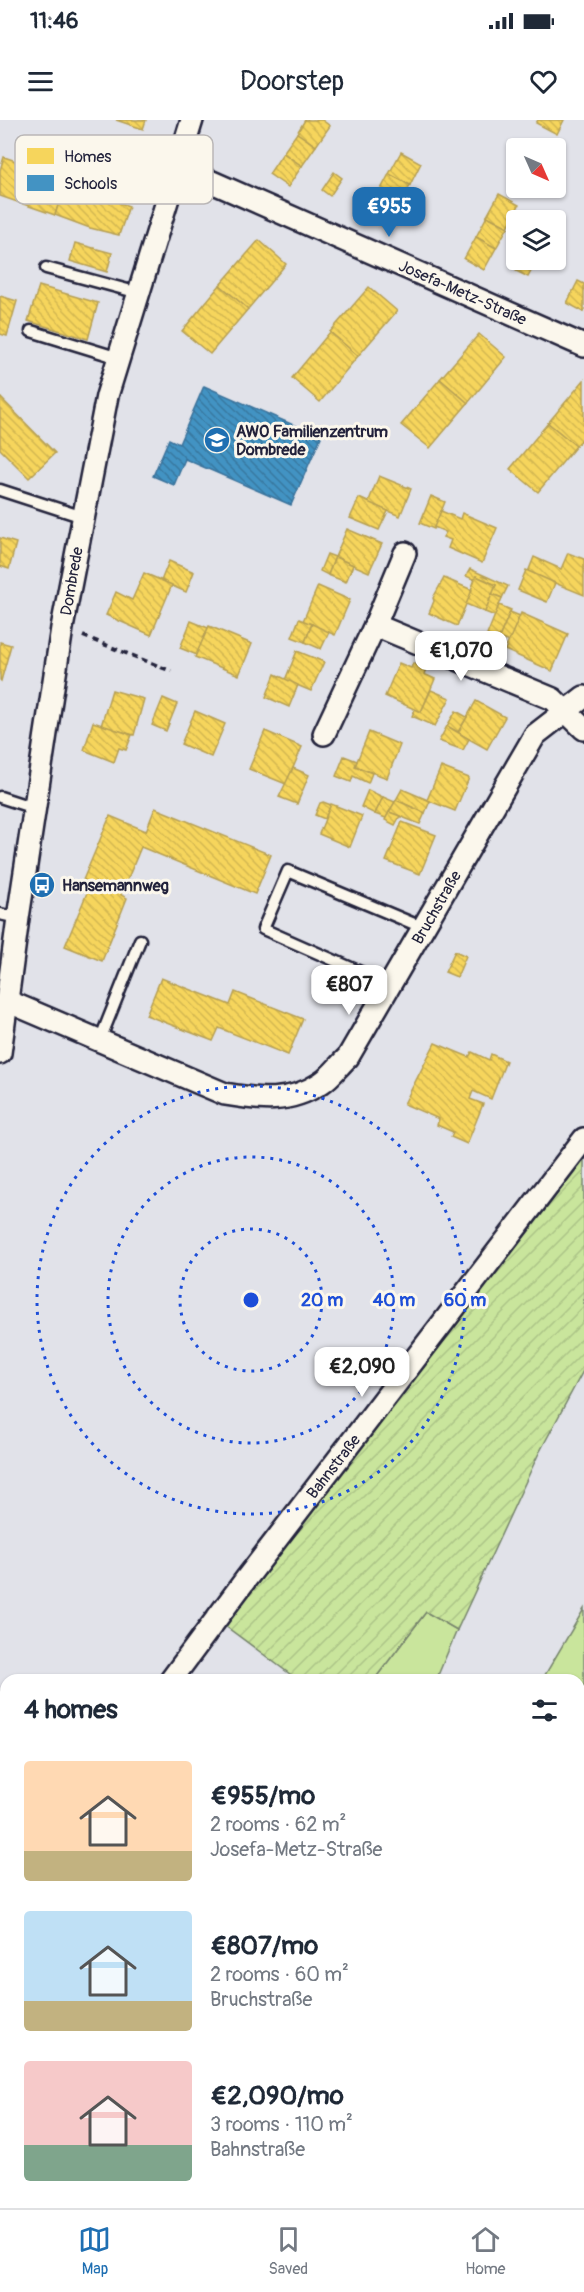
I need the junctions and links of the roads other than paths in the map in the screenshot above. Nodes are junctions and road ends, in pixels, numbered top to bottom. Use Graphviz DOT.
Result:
graph roads {
  1 [pos="192,120"];
  2 [pos="187,135"];
  3 [pos="213,182"];
  4 [pos="166,204"];
  5 [pos="46,268"];
  6 [pos="139,293"];
  7 [pos="31,331"];
  8 [pos="584,346"];
  9 [pos="119,358"];
  10 [pos="0,490"];
  11 [pos="83,517"];
  12 [pos="405,554"];
  13 [pos="375,625"];
  14 [pos="584,697"];
  15 [pos="565,711"];
  16 [pos="584,729"];
  17 [pos="324,734"];
  18 [pos="0,797"];
  19 [pos="34,808"];
  20 [pos="9,916"];
  21 [pos="424,928"];
  22 [pos="140,940"];
  23 [pos="390,985"];
  24 [pos="6,987"];
  25 [pos="99,1040"];
  26 [pos="0,1053"];
  27 [pos="584,1139"];
  28 [pos="175,1674"];
  1 -- 2 [label="street, Dombrede"];
  3 -- 8 [label="street, Josefa-Metz-Straße"];
  4 -- 6 [label="street, Dombrede"];
  5 -- 6 [label="lane"];
  6 -- 9 [label="street, Dombrede"];
  7 -- 9 [label="lane"];
  9 -- 11 [label="street, Dombrede"];
  10 -- 11 [label="lane"];
  11 -- 19 [label="street, Dombrede"];
  12 -- 13 [label="street"];
  13 -- 15 [label="street"];
  13 -- 17 [label="street"];
  14 -- 15 [label="street, Bruchstraße"];
  15 -- 16 [label="street"];
  15 -- 21 [label="street, Bruchstraße"];
  18 -- 19 [label="lane"];
  19 -- 20 [label="street, Dombrede"];
  20 -- 24 [label="street, Dombrede"];
  21 -- 23 [label="street, Bruchstraße"];
  21 -- 23 [label="lane"];
  22 -- 25 [label="lane"];
  23 -- 25 [label="street, Bruchstraße"];
  24 -- 25 [label="street, Bruchstraße"];
  24 -- 26 [label="street, Dombrede"];
  27 -- 28 [label="street, Bahnstraße"];
}
